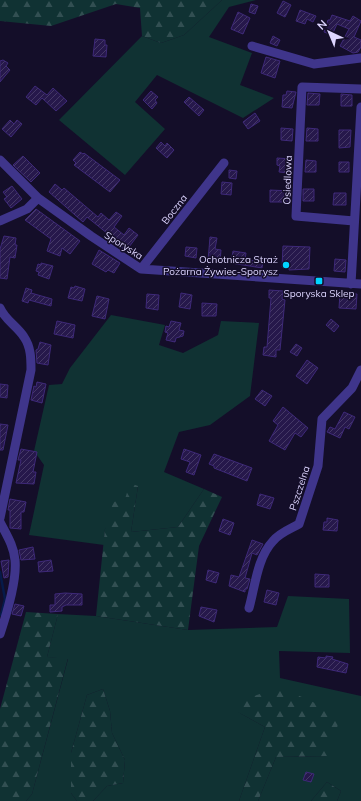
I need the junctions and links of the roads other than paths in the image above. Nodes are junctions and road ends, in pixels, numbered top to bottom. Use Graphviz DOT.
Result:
graph roads {
  1 [pos="252,46"];
  2 [pos="361,58"];
  3 [pos="361,89"];
  4 [pos="361,107"];
  5 [pos="0,160"];
  6 [pos="224,163"];
  7 [pos="38,198"];
  8 [pos="0,221"];
  9 [pos="354,221"];
  10 [pos="141,268"];
  11 [pos="351,284"];
  12 [pos="361,284"];
  13 [pos="0,308"];
  14 [pos="361,370"];
  15 [pos="0,518"];
  16 [pos="0,522"];
  17 [pos="249,608"];
  18 [pos="0,634"];
  1 -- 2 [label="street"];
  3 -- 9 [label="street, Osiedlowa"];
  4 -- 9 [label="street"];
  5 -- 7 [label="street, Sporyska"];
  6 -- 10 [label="street, Boczna"];
  7 -- 8 [label="street"];
  7 -- 10 [label="street, Sporyska"];
  9 -- 11 [label="street"];
  10 -- 11 [label="street, Sporyska"];
  11 -- 12 [label="street, Sporyska"];
  13 -- 15 [label="street"];
  14 -- 17 [label="street, Pszczelna"];
  16 -- 18 [label="street"];
}
